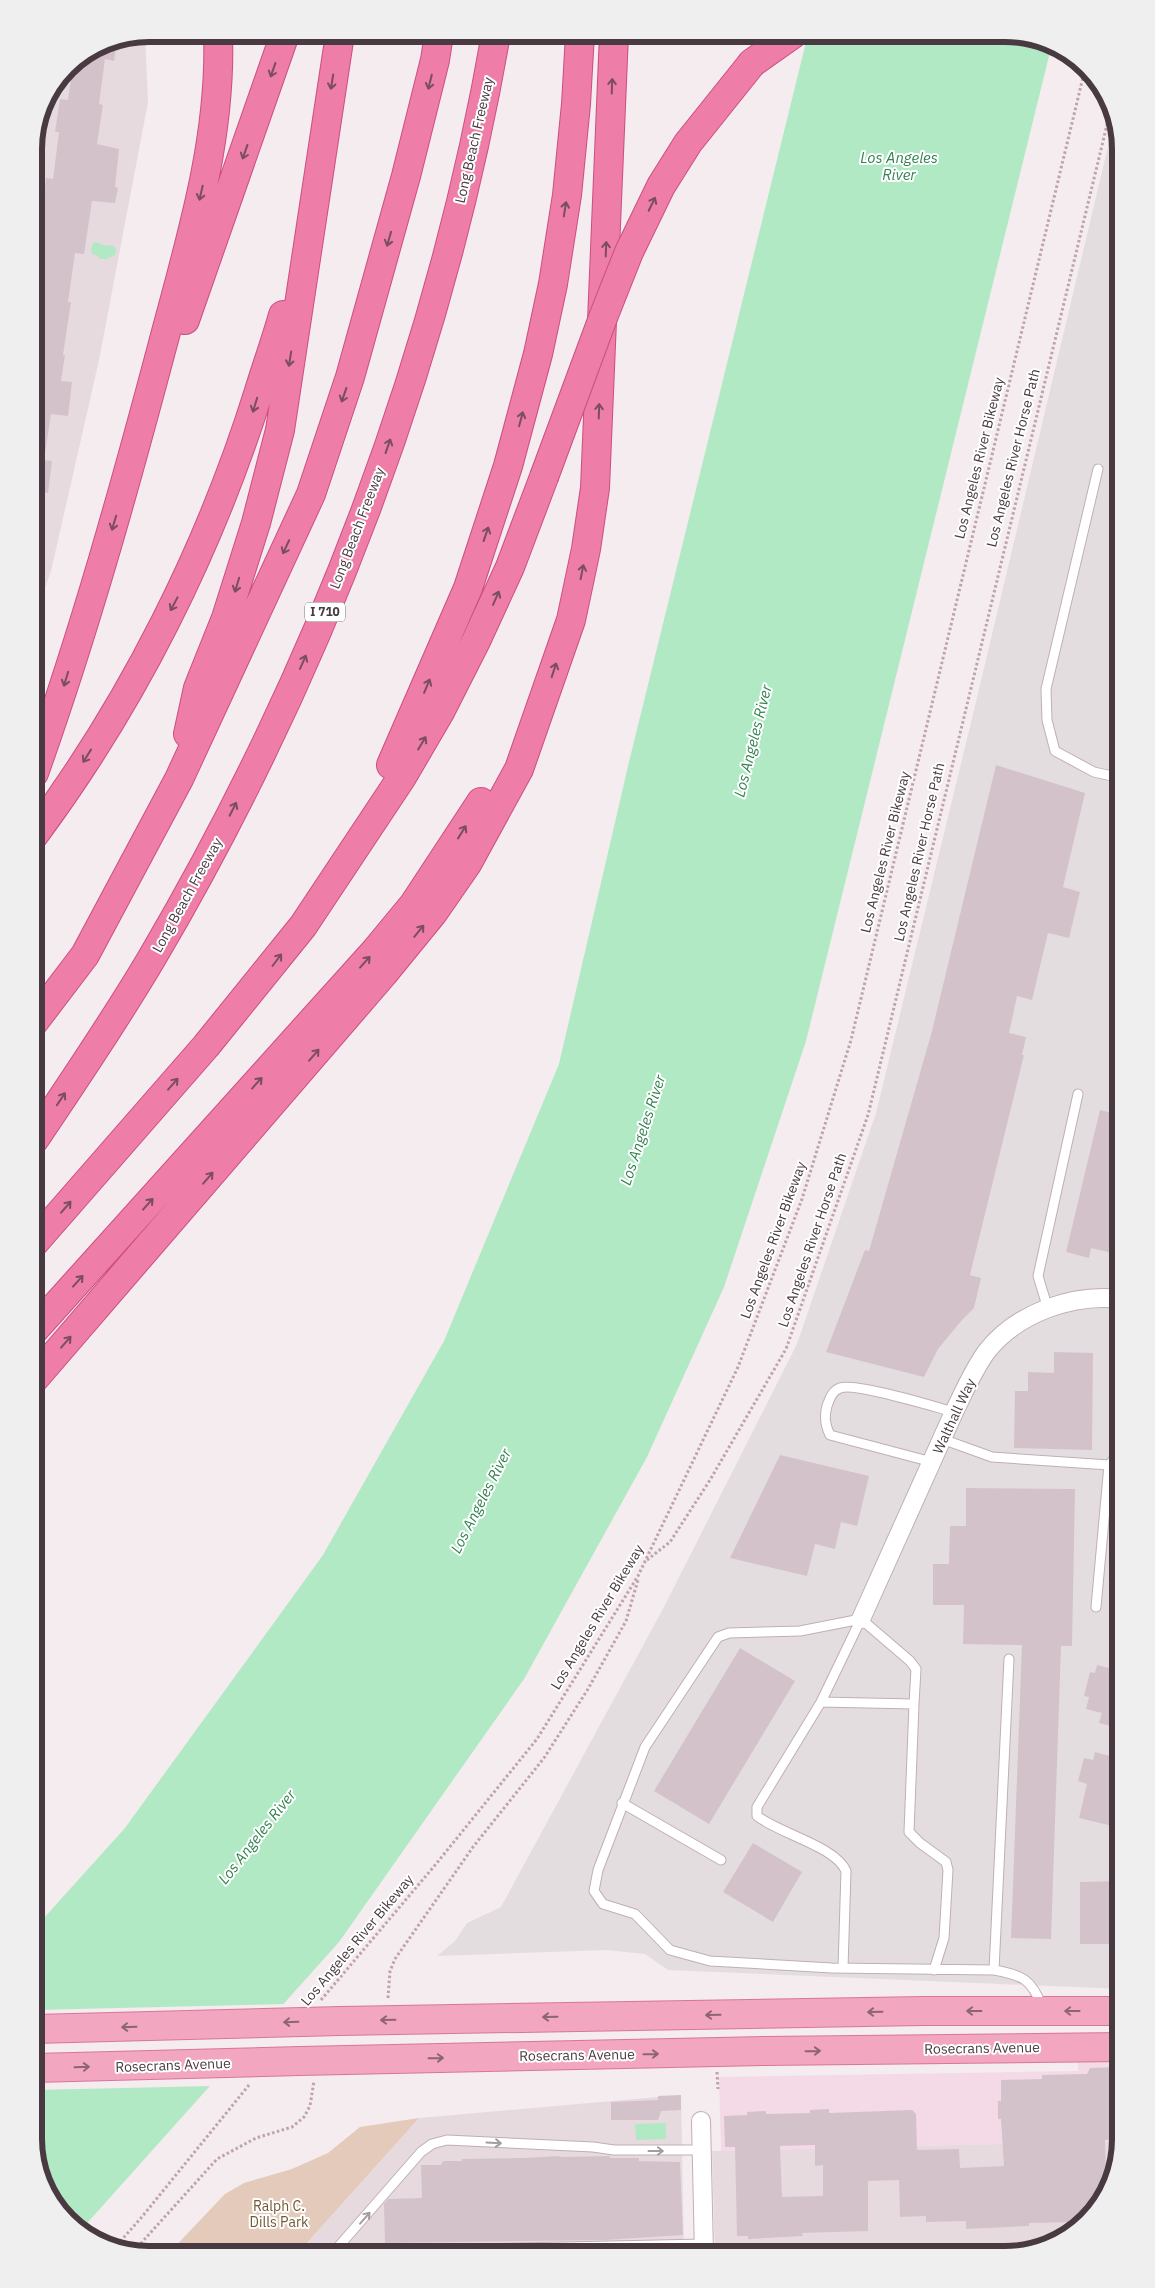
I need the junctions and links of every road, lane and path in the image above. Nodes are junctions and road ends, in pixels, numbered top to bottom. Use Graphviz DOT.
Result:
graph roads {
  1 [pos="218,43"];
  2 [pos="282,43"];
  3 [pos="339,43"];
  4 [pos="438,43"];
  5 [pos="494,43"];
  6 [pos="579,43"];
  7 [pos="614,43"];
  8 [pos="777,43"];
  9 [pos="780,43"];
  10 [pos="752,63"];
  11 [pos="1083,76"];
  12 [pos="1108,120"];
  13 [pos="321,155"];
  14 [pos="1098,469"];
  15 [pos="128,477"];
  16 [pos="537,715"];
  17 [pos="43,749"];
  18 [pos="1112,776"];
  19 [pos="179,779"];
  20 [pos="43,822"];
  21 [pos="357,842"];
  22 [pos="43,1011"];
  23 [pos="1078,1094"];
  24 [pos="43,1127"];
  25 [pos="42,1233"];
  26 [pos="1112,1299"];
  27 [pos="1048,1309"];
  28 [pos="42,1321"];
  29 [pos="42,1369"];
  30 [pos="954,1412"];
  31 [pos="942,1440"];
  32 [pos="1112,1461"];
  33 [pos="932,1462"];
  34 [pos="1109,1465"];
  35 [pos="646,1561"];
  36 [pos="638,1576"];
  37 [pos="1096,1607"];
  38 [pos="861,1619"];
  39 [pos="1010,1659"];
  40 [pos="821,1702"];
  41 [pos="914,1704"];
  42 [pos="622,1803"];
  43 [pos="721,1860"];
  44 [pos="843,1968"];
  45 [pos="934,1970"];
  46 [pos="994,1970"];
  47 [pos="314,2008"];
  48 [pos="1112,2011"];
  49 [pos="1044,2012"];
  50 [pos="387,2020"];
  51 [pos="42,2029"];
  52 [pos="1112,2047"];
  53 [pos="308,2061"];
  54 [pos="42,2068"];
  55 [pos="717,2070"];
  56 [pos="250,2083"];
  57 [pos="718,2089"];
  58 [pos="701,2121"];
  59 [pos="701,2150"];
  60 [pos="120,2241"];
  61 [pos="140,2245"];
  62 [pos="340,2245"];
  63 [pos="704,2246"];
  1 -- 15 [label="highway, one-way"];
  2 -- 15 [label="highway, one-way"];
  3 -- 13 [label="highway, one-way"];
  4 -- 19 [label="highway, one-way"];
  24 -- 5 [label="highway, Long Beach Freeway / I 710, one-way"];
  21 -- 6 [label="highway, one-way"];
  16 -- 7 [label="highway, one-way"];
  8 -- 10 [label="highway"];
  9 -- 10 [label="highway"];
  21 -- 10 [label="highway, one-way, bridge"];
  11 -- 35 [label="path, Los Angeles River Bikeway"];
  12 -- 35 [label="path, Los Angeles River Horse Path"];
  13 -- 19 [label="highway, one-way"];
  13 -- 20 [label="highway, one-way"];
  14 -- 18 [label="lane"];
  15 -- 17 [label="highway, one-way"];
  28 -- 16 [label="highway, one-way"];
  29 -- 16 [label="highway, one-way"];
  19 -- 22 [label="highway"];
  25 -- 21 [label="highway, one-way"];
  23 -- 27 [label="lane"];
  26 -- 27 [label="street, Walthall Way"];
  27 -- 30 [label="street, Walthall Way"];
  30 -- 31 [label="street, Walthall Way"];
  30 -- 33 [label="lane"];
  31 -- 33 [label="street, Walthall Way"];
  31 -- 34 [label="lane"];
  32 -- 34 [label="lane"];
  33 -- 38 [label="street, Walthall Way"];
  34 -- 37 [label="lane"];
  35 -- 36 [label="path, Los Angeles River Bikeway"];
  36 -- 47 [label="path, Los Angeles River Bikeway"];
  36 -- 50 [label="path"];
  38 -- 40 [label="lane"];
  38 -- 41 [label="lane"];
  38 -- 42 [label="lane"];
  39 -- 46 [label="lane"];
  40 -- 41 [label="lane"];
  40 -- 44 [label="lane"];
  41 -- 45 [label="lane"];
  42 -- 43 [label="lane"];
  42 -- 44 [label="lane"];
  44 -- 45 [label="lane"];
  45 -- 46 [label="lane"];
  46 -- 49 [label="lane"];
  48 -- 49 [label="main road, one-way"];
  49 -- 50 [label="main road, one-way"];
  50 -- 51 [label="main road, one-way, bridge"];
  53 -- 52 [label="main road, Rosecrans Avenue, one-way"];
  54 -- 53 [label="main road, Rosecrans Avenue, one-way, bridge"];
  53 -- 61 [label="path"];
  55 -- 57 [label="path"];
  56 -- 60 [label="path"];
  58 -- 59 [label="street"];
  62 -- 59 [label="lane, one-way"];
  59 -- 63 [label="street"];
}
